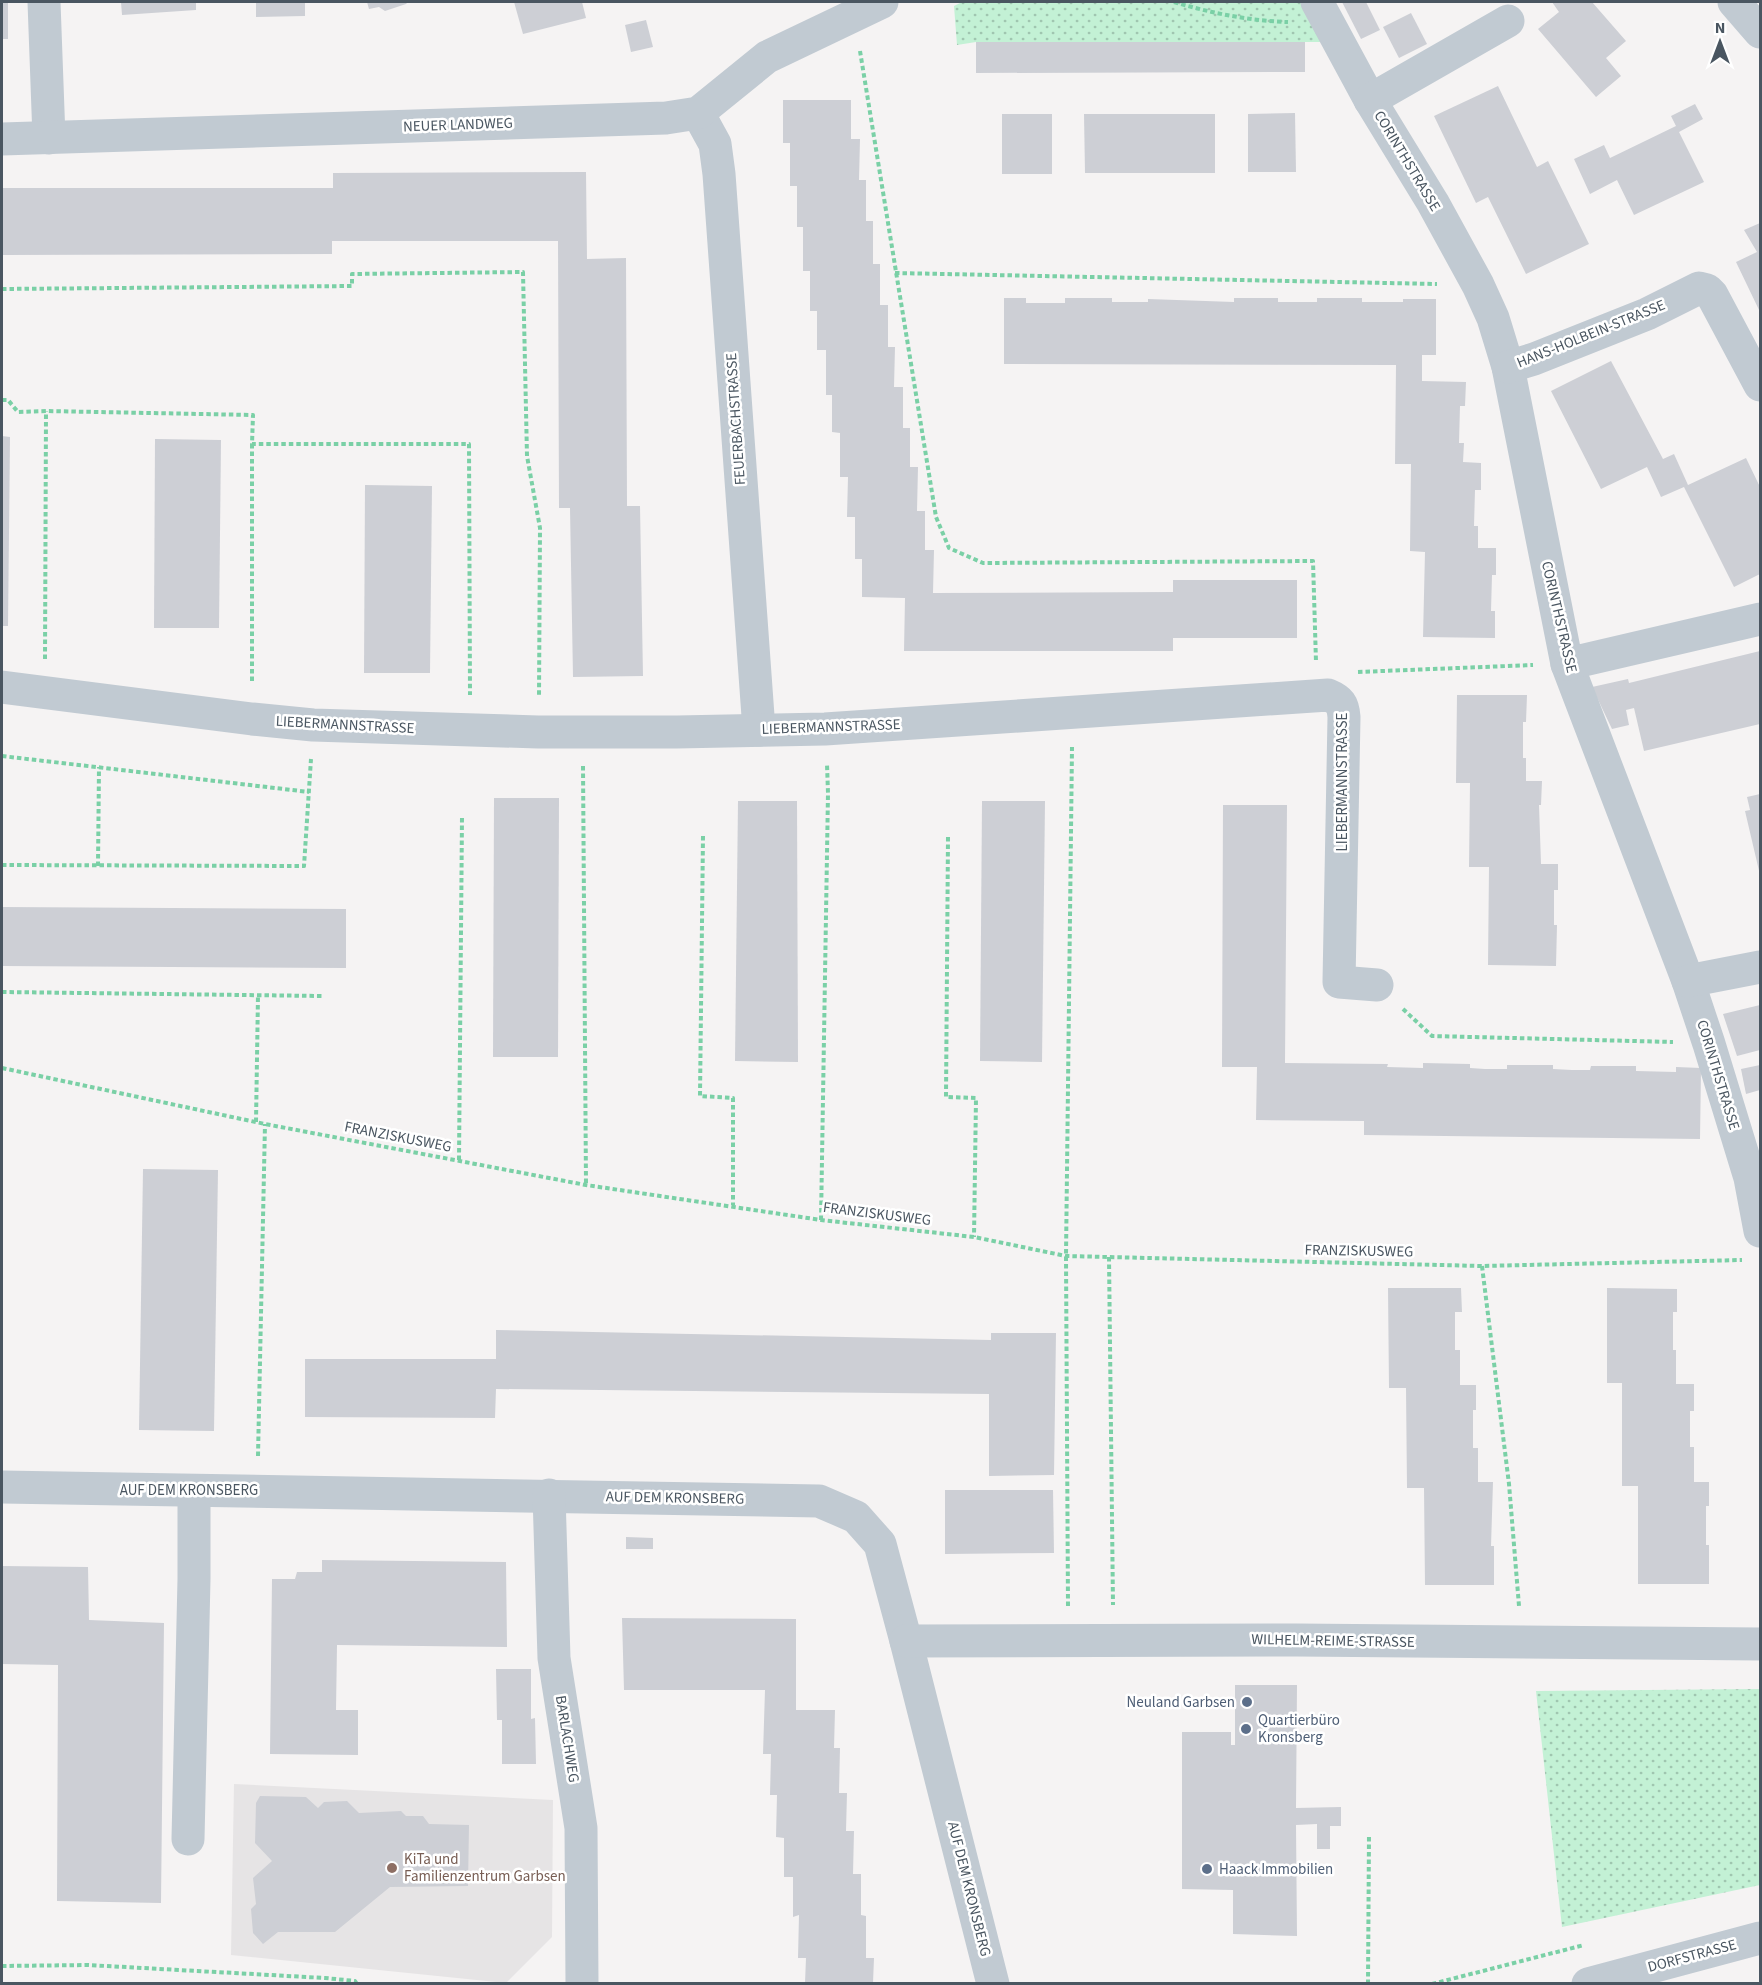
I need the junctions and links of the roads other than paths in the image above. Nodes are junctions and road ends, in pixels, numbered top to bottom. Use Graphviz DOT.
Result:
graph roads {
  1 [pos="44,2"];
  2 [pos="1734,2"];
  3 [pos="868,8"];
  4 [pos="1321,10"];
  5 [pos="1508,21"];
  6 [pos="1761,32"];
  7 [pos="1370,100"];
  8 [pos="698,113"];
  9 [pos="49,138"];
  10 [pos="2,139"];
  11 [pos="1508,367"];
  12 [pos="1761,385"];
  13 [pos="1761,619"];
  14 [pos="1567,664"];
  15 [pos="2,687"];
  16 [pos="759,730"];
  17 [pos="1761,967"];
  18 [pos="1688,981"];
  19 [pos="1377,985"];
  20 [pos="1755,1177"];
  21 [pos="1755,1245"];
  22 [pos="2,1487"];
  23 [pos="194,1491"];
  24 [pos="549,1495"];
  25 [pos="906,1641"];
  26 [pos="1761,1644"];
  27 [pos="188,1839"];
  28 [pos="1761,1938"];
  29 [pos="582,1983"];
  30 [pos="993,1983"];
  31 [pos="1588,1983"];
  1 -- 9 [label="street"];
  2 -- 6 [label="street"];
  3 -- 8 [label="street"];
  4 -- 7 [label="street, CORINTHSTRASSE"];
  5 -- 7 [label="street, CORINTHSTRASSE"];
  7 -- 11 [label="street, CORINTHSTRASSE"];
  8 -- 9 [label="street, NEUER LANDWEG"];
  8 -- 16 [label="street, FEUERBACHSTRASSE"];
  9 -- 10 [label="street, NEUER LANDWEG"];
  11 -- 12 [label="street, HANS-HOLBEIN-STRASSE"];
  11 -- 14 [label="street, CORINTHSTRASSE"];
  13 -- 14 [label="street"];
  14 -- 18 [label="street, CORINTHSTRASSE"];
  15 -- 16 [label="street, LIEBERMANNSTRASSE"];
  16 -- 19 [label="street, LIEBERMANNSTRASSE"];
  17 -- 18 [label="street"];
  18 -- 20 [label="street, CORINTHSTRASSE"];
  20 -- 21 [label="street, CORINTHSTRASSE"];
  22 -- 23 [label="street, AUF DEM KRONSBERG"];
  23 -- 24 [label="street, AUF DEM KRONSBERG"];
  23 -- 27 [label="street"];
  24 -- 25 [label="street, AUF DEM KRONSBERG"];
  24 -- 29 [label="street, BARLACHWEG"];
  25 -- 26 [label="street, WILHELM-REIME-STRASSE"];
  25 -- 30 [label="street, AUF DEM KRONSBERG"];
  28 -- 31 [label="street, DORFSTRASSE"];
}
